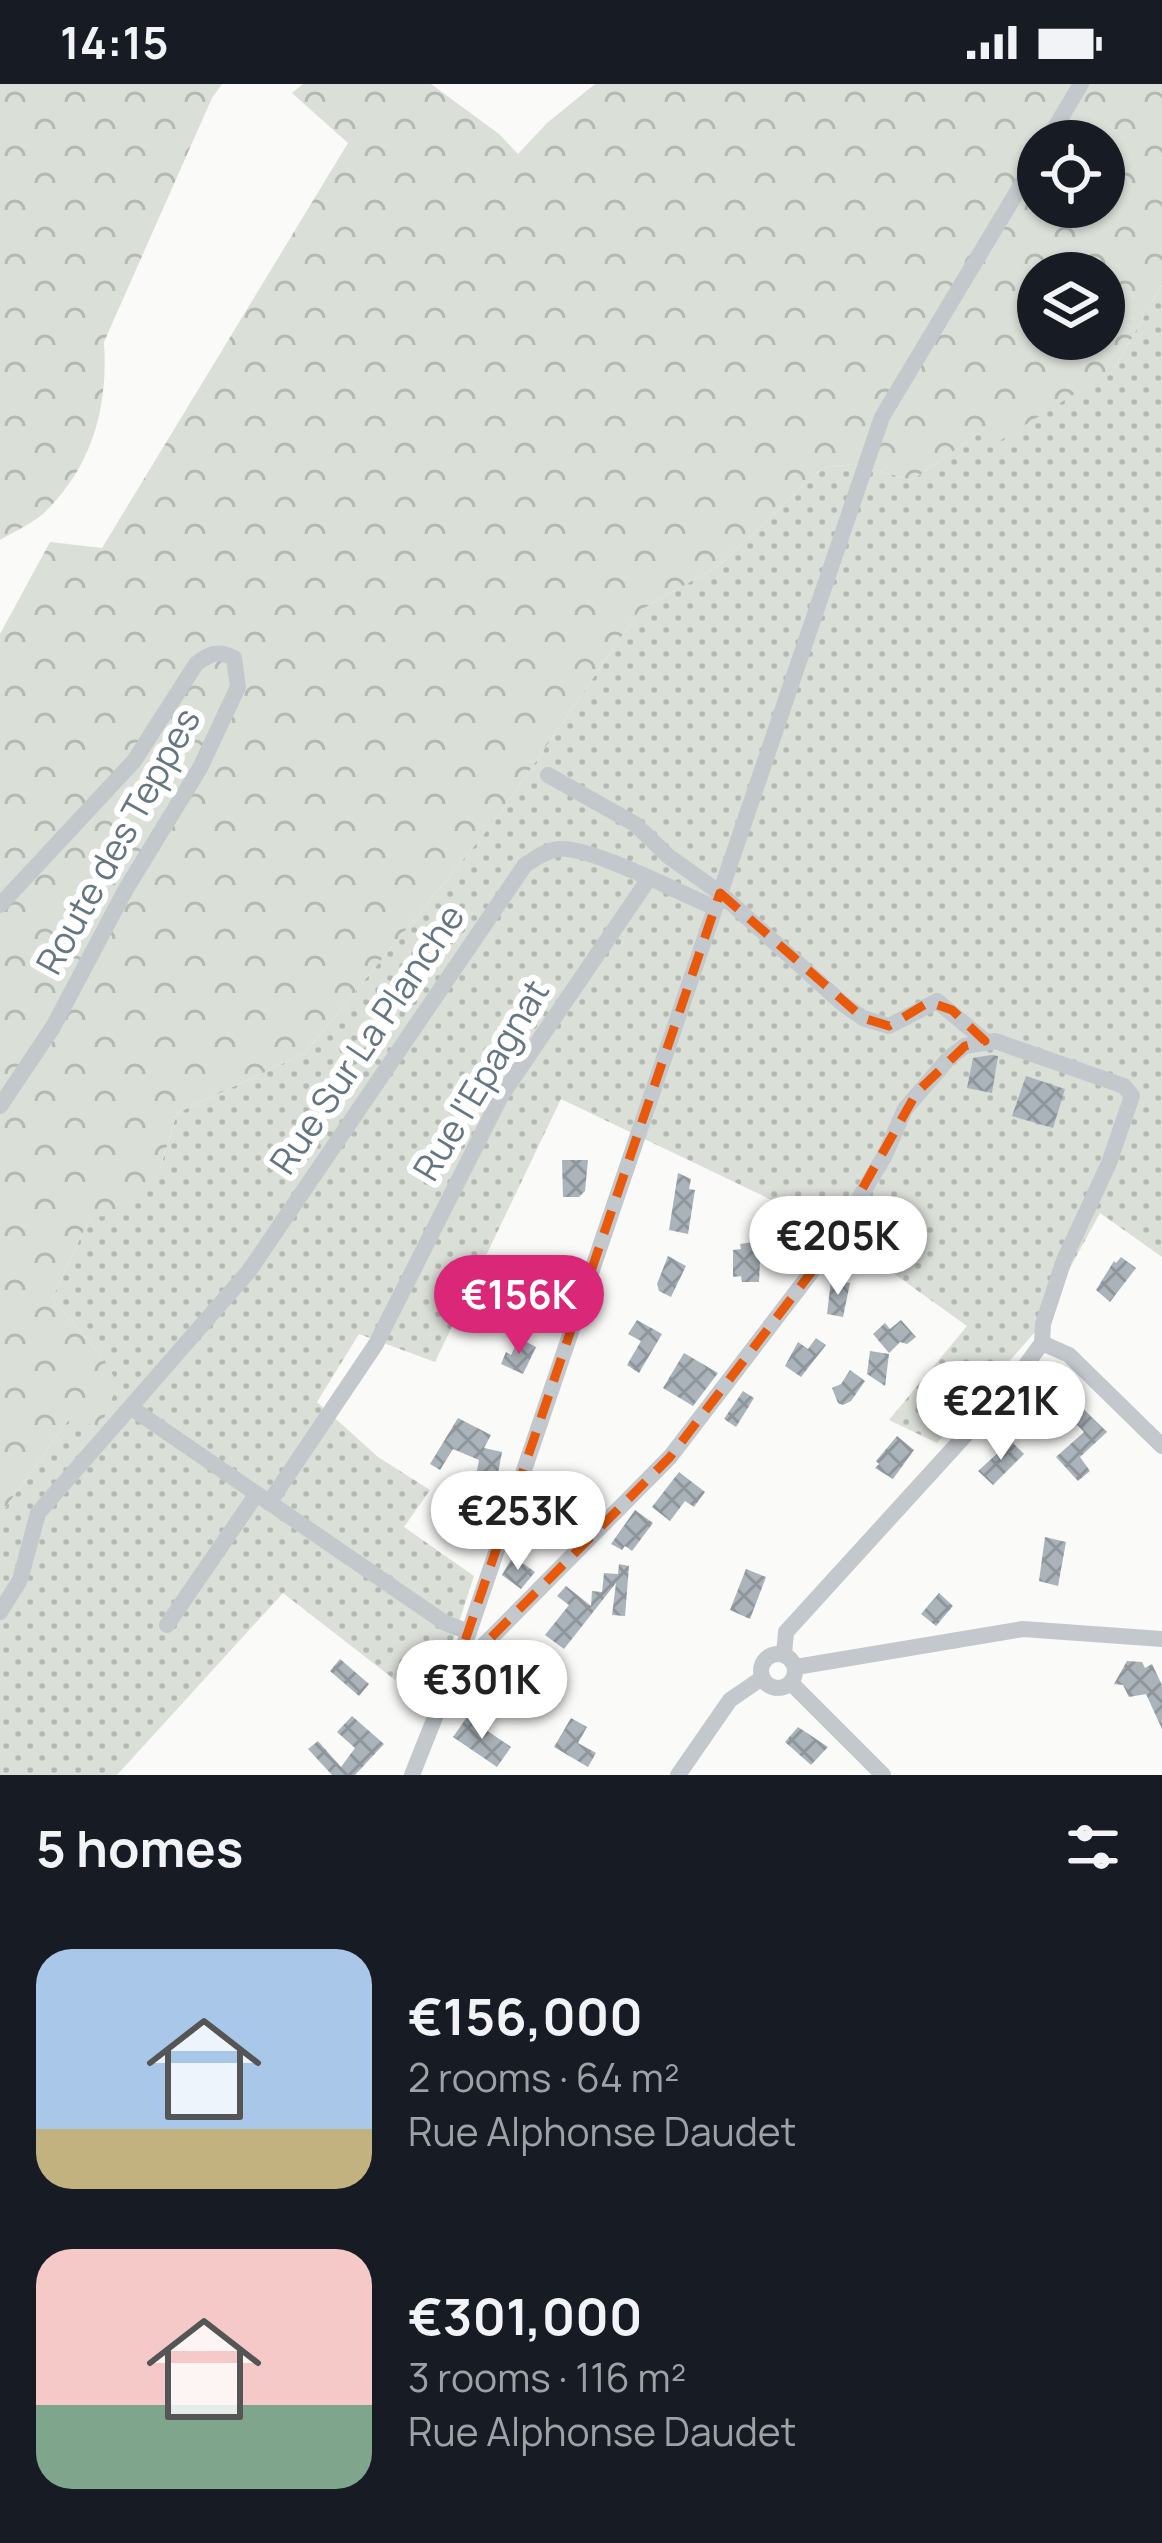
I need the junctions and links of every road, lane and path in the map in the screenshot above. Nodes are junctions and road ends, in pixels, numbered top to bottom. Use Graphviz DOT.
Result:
graph roads {
  1 [pos="1081,84"];
  2 [pos="1060,120"];
  3 [pos="1017,192"];
  4 [pos="548,775"];
  5 [pos="647,880"];
  6 [pos="718,900"];
  7 [pos="0,905"];
  8 [pos="985,1041"];
  9 [pos="0,1106"];
  10 [pos="1042,1343"];
  11 [pos="133,1409"];
  12 [pos="1162,1446"];
  13 [pos="262,1499"];
  14 [pos="0,1612"];
  15 [pos="167,1625"];
  16 [pos="469,1632"];
  17 [pos="1162,1640"];
  18 [pos="790,1668"];
  19 [pos="453,1676"];
  20 [pos="763,1678"];
  21 [pos="412,1775"];
  22 [pos="678,1775"];
  23 [pos="883,1775"];
  1 -- 2 [label="street"];
  3 -- 6 [label="street"];
  4 -- 6 [label="street"];
  5 -- 6 [label="street, Rue Sur La Planche"];
  5 -- 11 [label="street, Rue Sur La Planche"];
  5 -- 13 [label="street, Rue l'Epagnat"];
  6 -- 8 [label="street"];
  6 -- 16 [label="street"];
  7 -- 9 [label="street, Route des Teppes"];
  8 -- 10 [label="street"];
  8 -- 19 [label="street"];
  10 -- 12 [label="street"];
  10 -- 18 [label="street"];
  11 -- 13 [label="street"];
  11 -- 14 [label="street, Rue Sur La Planche"];
  13 -- 15 [label="street, Rue l'Epagnat"];
  13 -- 16 [label="street"];
  16 -- 19 [label="street"];
  17 -- 18 [label="street"];
  18 -- 20 [label="street"];
  18 -- 20 [label="street"];
  18 -- 23 [label="street"];
  19 -- 21 [label="street"];
  20 -- 22 [label="street"];
}
